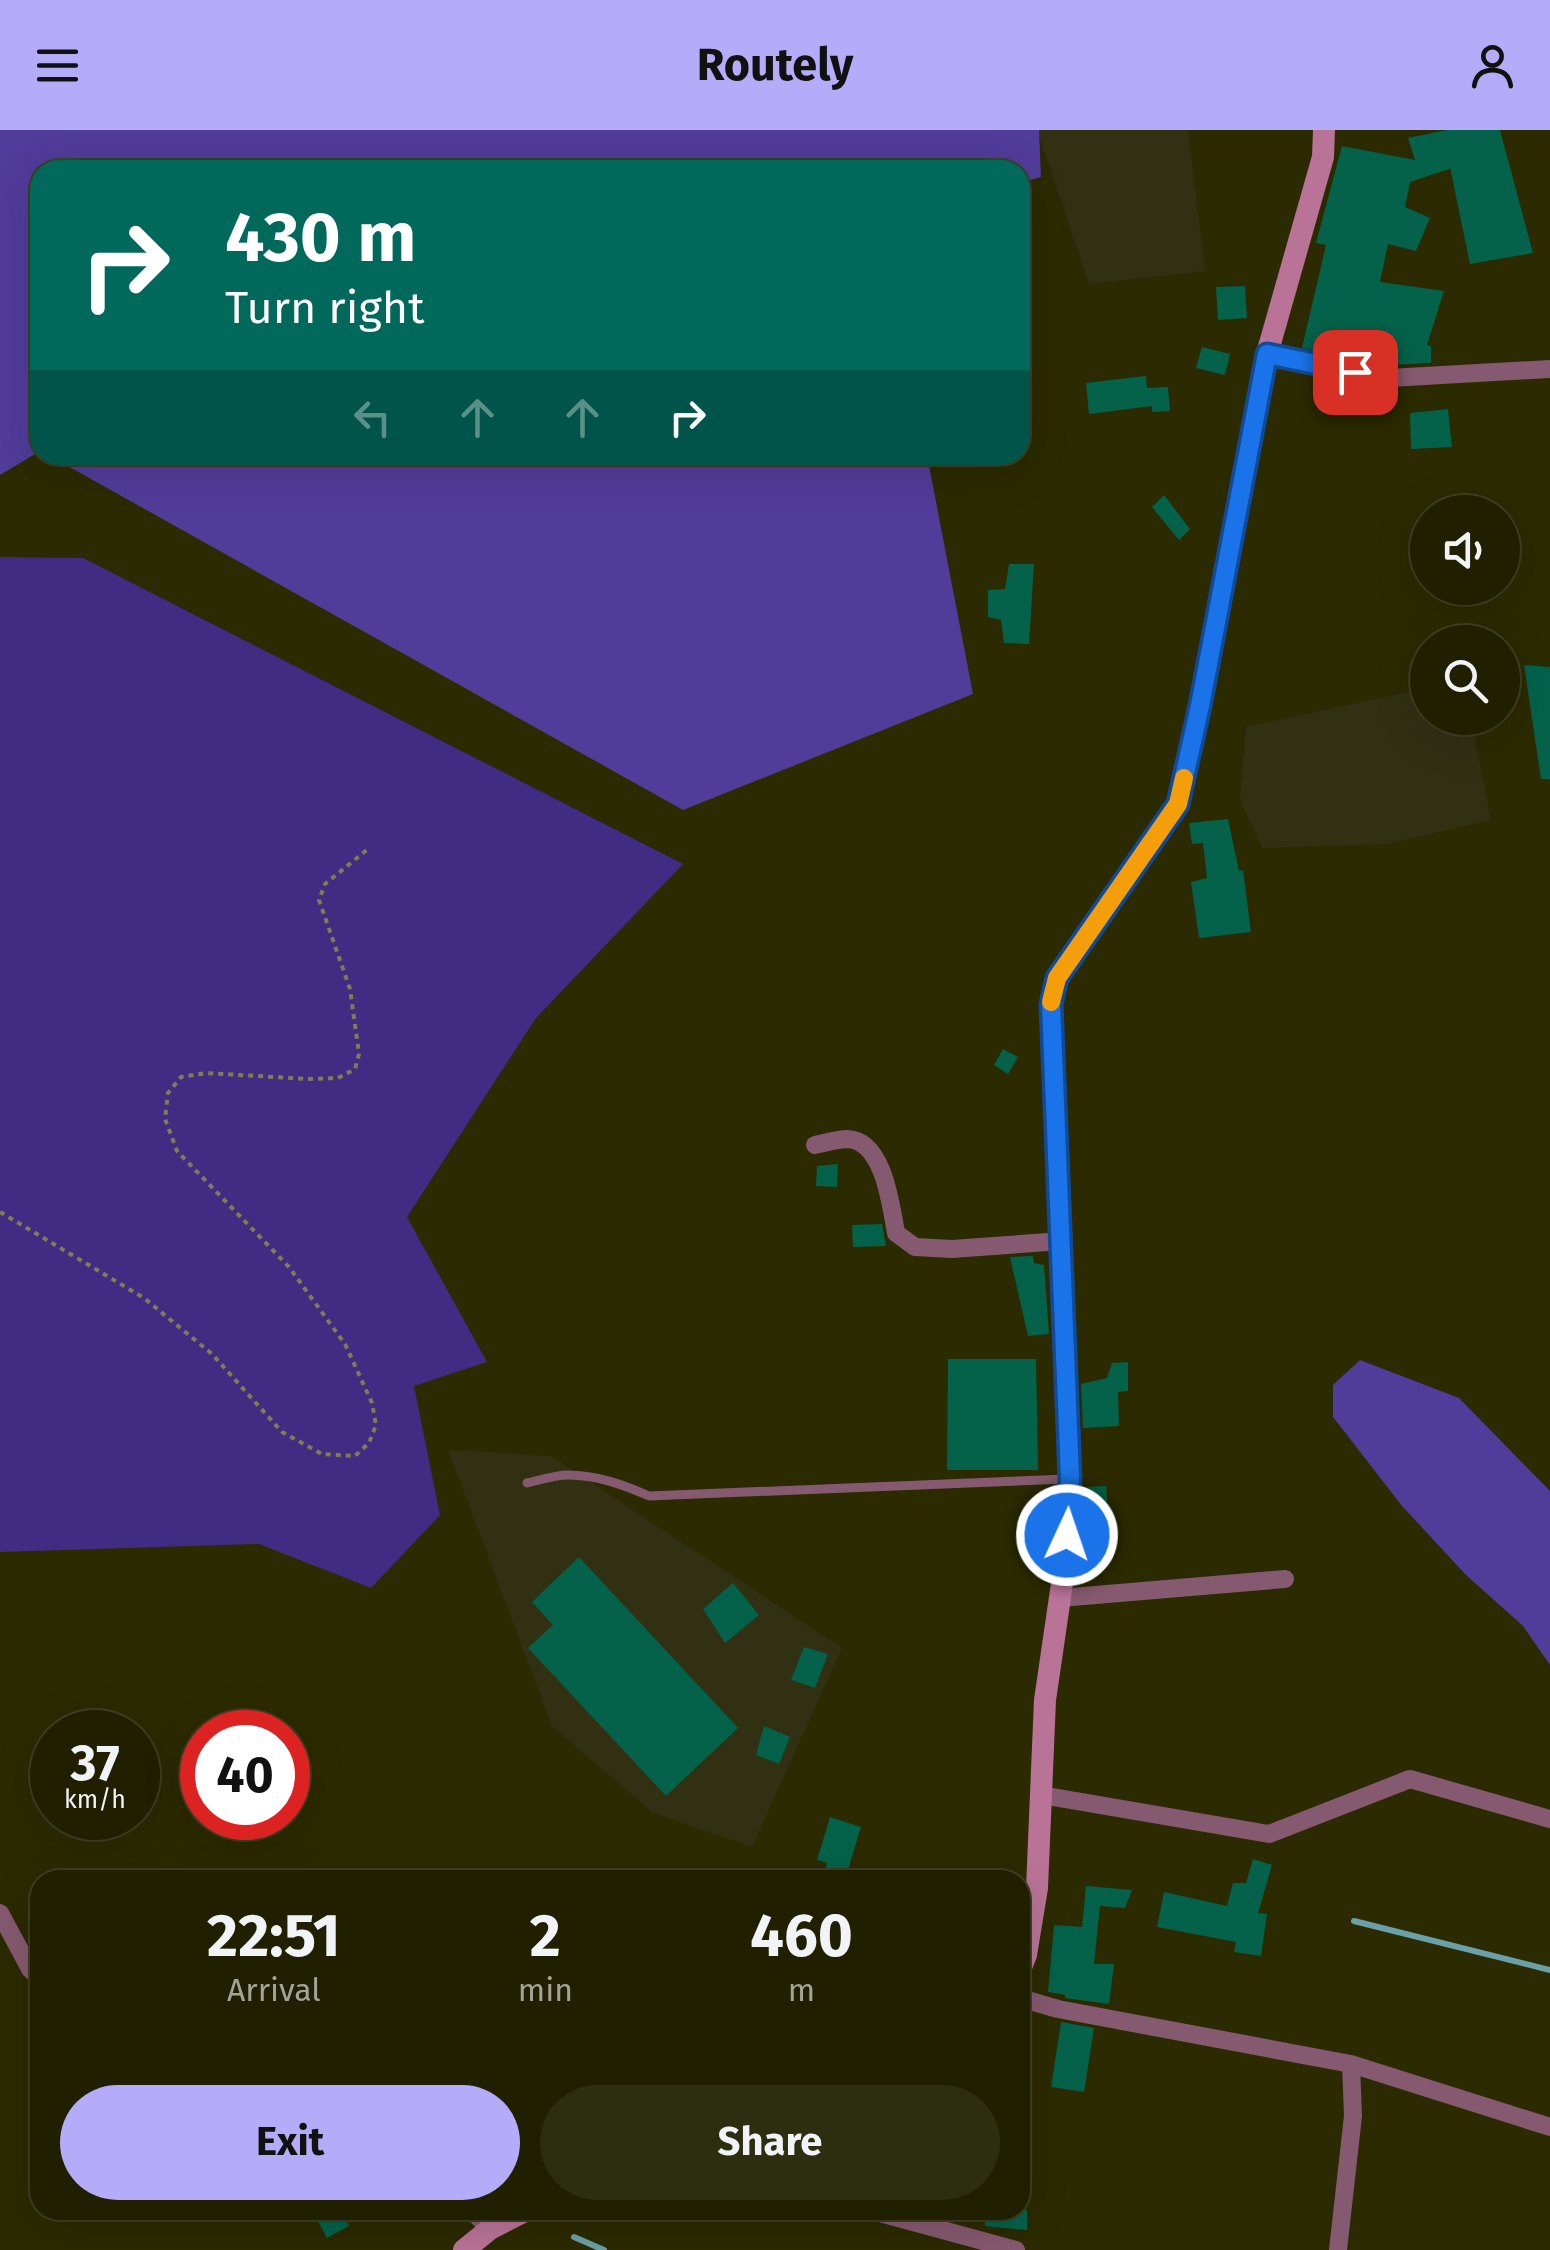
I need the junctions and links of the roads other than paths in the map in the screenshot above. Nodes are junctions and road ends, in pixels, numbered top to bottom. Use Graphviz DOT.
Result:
graph roads {
  1 [pos="1324,130"];
  2 [pos="1267,354"];
  3 [pos="1550,368"];
  4 [pos="816,1145"];
  5 [pos="1060,1241"];
  6 [pos="1070,1478"];
  7 [pos="527,1483"];
  8 [pos="1285,1578"];
  9 [pos="1060,1598"];
  10 [pos="1041,1794"];
  11 [pos="1550,1819"];
  12 [pos="0,1913"];
  13 [pos="1030,1931"];
  14 [pos="30,1969"];
  15 [pos="1030,2001"];
  16 [pos="1350,2064"];
  17 [pos="1550,2127"];
  18 [pos="481,2220"];
  19 [pos="508,2220"];
  20 [pos="906,2220"];
  21 [pos="490,2229"];
  22 [pos="464,2250"];
  23 [pos="1016,2250"];
  24 [pos="1338,2250"];
  1 -- 2 [label="street"];
  2 -- 3 [label="street"];
  2 -- 5 [label="street"];
  4 -- 5 [label="street"];
  5 -- 6 [label="street"];
  6 -- 7 [label="lane"];
  6 -- 9 [label="street"];
  8 -- 9 [label="street"];
  9 -- 10 [label="street"];
  10 -- 11 [label="street"];
  10 -- 13 [label="street"];
  12 -- 14 [label="street"];
  15 -- 16 [label="street"];
  16 -- 17 [label="street"];
  16 -- 24 [label="street"];
  18 -- 21 [label="street"];
  19 -- 21 [label="street"];
  20 -- 23 [label="street"];
  21 -- 22 [label="street"];
}
